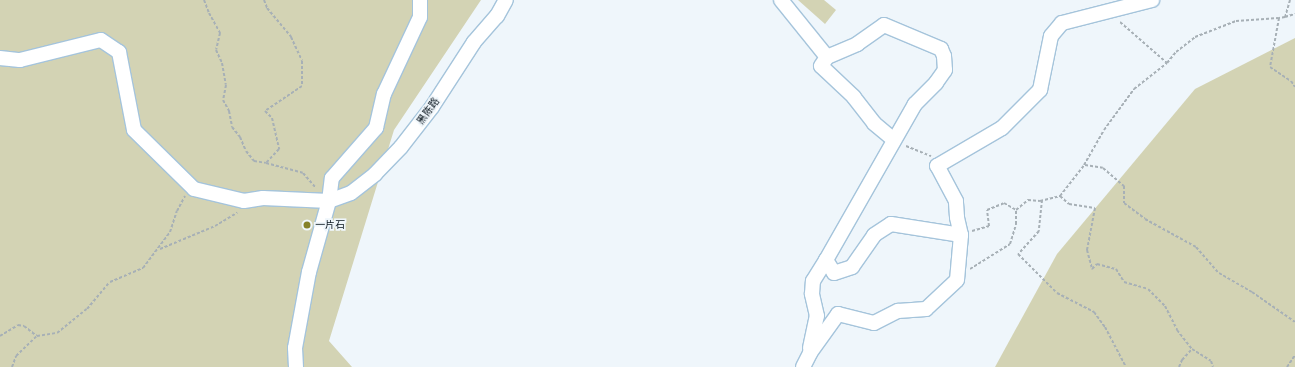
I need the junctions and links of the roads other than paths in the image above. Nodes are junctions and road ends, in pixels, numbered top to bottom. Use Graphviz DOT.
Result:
graph roads {
  1 [pos="420,0"];
  2 [pos="506,0"];
  3 [pos="781,0"];
  4 [pos="1152,0"];
  5 [pos="827,57"];
  6 [pos="0,58"];
  7 [pos="894,140"];
  8 [pos="329,201"];
  9 [pos="961,235"];
  10 [pos="826,260"];
  11 [pos="810,353"];
  12 [pos="296,367"];
  13 [pos="803,367"];
  1 -- 8 [label="street"];
  2 -- 8 [label="street, 黑陈路"];
  3 -- 5 [label="street"];
  4 -- 9 [label="street"];
  5 -- 7 [label="street"];
  5 -- 7 [label="street"];
  6 -- 8 [label="street"];
  7 -- 10 [label="street"];
  8 -- 12 [label="street"];
  9 -- 10 [label="street"];
  9 -- 11 [label="street"];
  10 -- 11 [label="street"];
  11 -- 13 [label="street"];
}
